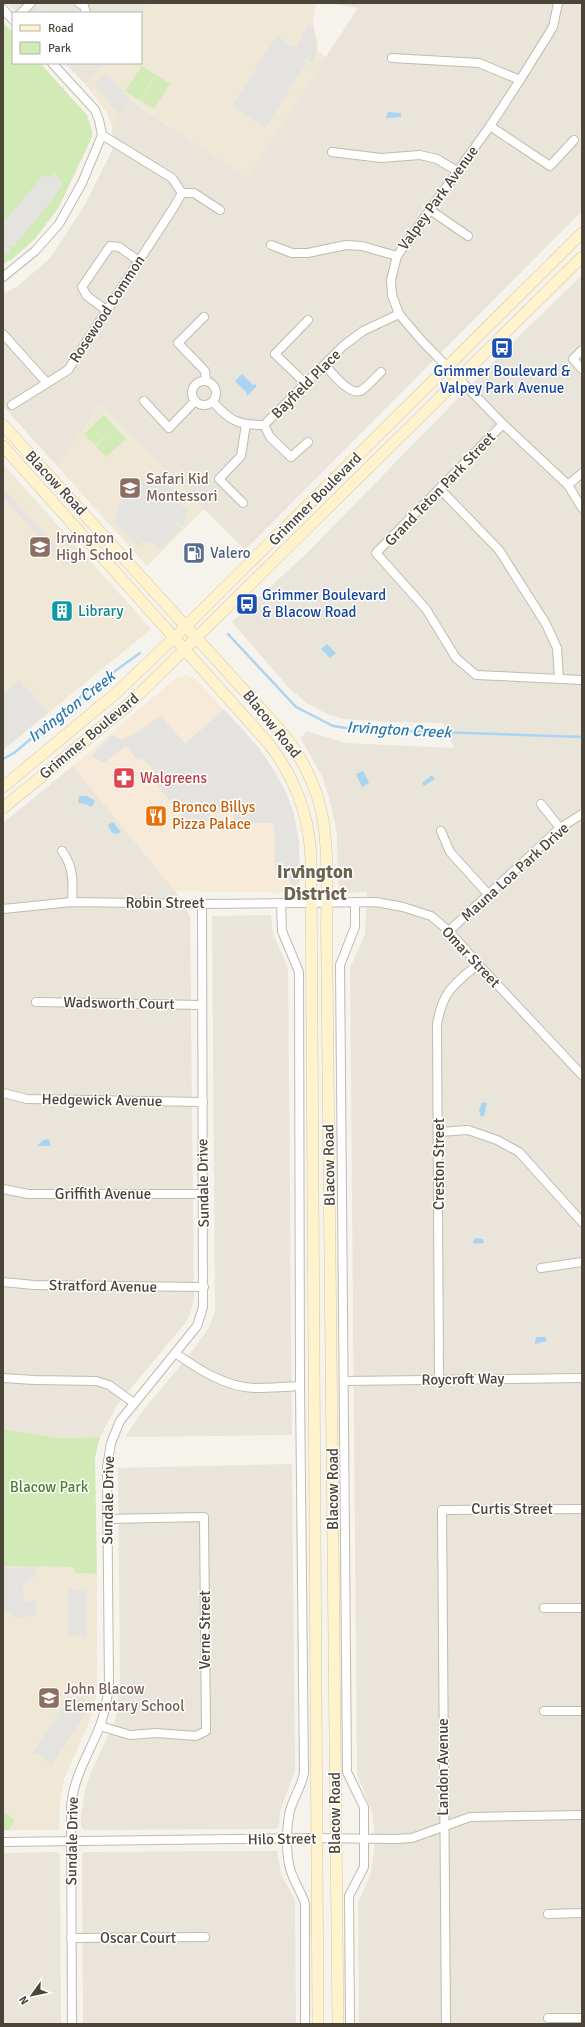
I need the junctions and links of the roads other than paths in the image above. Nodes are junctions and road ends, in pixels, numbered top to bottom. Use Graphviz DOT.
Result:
graph roads {
  1 [pos="31,3"];
  2 [pos="558,3"];
  3 [pos="3,10"];
  4 [pos="22,12"];
  5 [pos="12,19"];
  6 [pos="392,58"];
  7 [pos="53,64"];
  8 [pos="520,80"];
  9 [pos="490,126"];
  10 [pos="102,135"];
  11 [pos="574,140"];
  12 [pos="332,152"];
  13 [pos="457,171"];
  14 [pos="182,193"];
  15 [pos="220,210"];
  16 [pos="430,210"];
  17 [pos="582,234"];
  18 [pos="468,236"];
  19 [pos="271,245"];
  20 [pos="397,256"];
  21 [pos="582,257"];
  22 [pos="139,261"];
  23 [pos="3,277"];
  24 [pos="106,310"];
  25 [pos="399,314"];
  26 [pos="204,317"];
  27 [pos="308,320"];
  28 [pos="3,334"];
  29 [pos="582,350"];
  30 [pos="325,365"];
  31 [pos="447,367"];
  32 [pos="582,369"];
  33 [pos="381,372"];
  34 [pos="459,378"];
  35 [pos="206,381"];
  36 [pos="47,383"];
  37 [pos="306,384"];
  38 [pos="144,401"];
  39 [pos="195,402"];
  40 [pos="213,402"];
  41 [pos="12,405"];
  42 [pos="246,424"];
  43 [pos="504,424"];
  44 [pos="3,425"];
  45 [pos="264,425"];
  46 [pos="308,442"];
  47 [pos="3,446"];
  48 [pos="582,473"];
  49 [pos="568,485"];
  50 [pos="440,489"];
  51 [pos="243,503"];
  52 [pos="582,508"];
  53 [pos="187,626"];
  54 [pos="175,637"];
  55 [pos="198,638"];
  56 [pos="186,650"];
  57 [pos="559,679"];
  58 [pos="582,680"];
  59 [pos="3,787"];
  60 [pos="541,804"];
  61 [pos="3,808"];
  62 [pos="582,814"];
  63 [pos="560,828"];
  64 [pos="441,831"];
  65 [pos="62,851"];
  66 [pos="488,894"];
  67 [pos="72,902"];
  68 [pos="355,902"];
  69 [pos="281,903"];
  70 [pos="311,903"];
  71 [pos="326,903"];
  72 [pos="202,904"];
  73 [pos="3,908"];
  74 [pos="449,931"];
  75 [pos="478,964"];
  76 [pos="36,1002"];
  77 [pos="202,1005"];
  78 [pos="582,1076"];
  79 [pos="3,1093"];
  80 [pos="202,1102"];
  81 [pos="439,1132"];
  82 [pos="3,1189"];
  83 [pos="203,1194"];
  84 [pos="582,1222"];
  85 [pos="582,1262"];
  86 [pos="541,1268"];
  87 [pos="3,1282"];
  88 [pos="204,1287"];
  89 [pos="175,1354"];
  90 [pos="3,1378"];
  91 [pos="582,1378"];
  92 [pos="439,1380"];
  93 [pos="344,1381"];
  94 [pos="300,1386"];
  95 [pos="134,1403"];
  96 [pos="582,1509"];
  97 [pos="442,1510"];
  98 [pos="107,1518"];
  99 [pos="544,1608"];
  100 [pos="582,1608"];
  101 [pos="544,1711"];
  102 [pos="582,1711"];
  103 [pos="100,1726"];
  104 [pos="582,1815"];
  105 [pos="443,1828"];
  106 [pos="316,1838"];
  107 [pos="335,1838"];
  108 [pos="364,1838"];
  109 [pos="288,1840"];
  110 [pos="70,1841"];
  111 [pos="3,1842"];
  112 [pos="582,1913"];
  113 [pos="548,1914"];
  114 [pos="205,1937"];
  115 [pos="71,1938"];
  116 [pos="548,2018"];
  117 [pos="582,2018"];
  118 [pos="72,2024"];
  119 [pos="305,2024"];
  120 [pos="318,2024"];
  121 [pos="338,2024"];
  122 [pos="350,2024"];
  123 [pos="446,2024"];
  1 -- 4 [label="street"];
  2 -- 8 [label="street, Valpey Park Avenue"];
  3 -- 5 [label="street"];
  6 -- 8 [label="street"];
  7 -- 10 [label="street"];
  8 -- 9 [label="street, Valpey Park Avenue"];
  9 -- 11 [label="street"];
  9 -- 13 [label="street, Valpey Park Avenue"];
  10 -- 14 [label="street"];
  10 -- 23 [label="street"];
  12 -- 13 [label="street"];
  13 -- 16 [label="street, Valpey Park Avenue"];
  14 -- 15 [label="street"];
  14 -- 22 [label="street, Rosewood Common"];
  16 -- 18 [label="street"];
  16 -- 20 [label="street, Valpey Park Avenue"];
  17 -- 31 [label="main road, Grimmer Boulevard"];
  19 -- 20 [label="street"];
  20 -- 25 [label="street, Valpey Park Avenue"];
  21 -- 34 [label="main road, Grimmer Boulevard"];
  22 -- 24 [label="street, Rosewood Common"];
  22 -- 24 [label="street"];
  24 -- 36 [label="street, Rosewood Common"];
  25 -- 30 [label="street, Bayfield Place"];
  25 -- 31 [label="street, Valpey Park Avenue"];
  26 -- 35 [label="street"];
  27 -- 37 [label="street"];
  28 -- 36 [label="street"];
  29 -- 32 [label="street"];
  30 -- 33 [label="street"];
  30 -- 37 [label="street, Bayfield Place"];
  31 -- 34 [label="street, Valpey Park Avenue"];
  31 -- 53 [label="main road, Grimmer Boulevard"];
  34 -- 43 [label="street, Valpey Park Avenue"];
  34 -- 55 [label="main road, Grimmer Boulevard"];
  35 -- 39 [label="street"];
  35 -- 40 [label="street"];
  36 -- 41 [label="street, Rosewood Common"];
  37 -- 45 [label="street, Bayfield Place"];
  38 -- 39 [label="street"];
  39 -- 40 [label="street"];
  40 -- 42 [label="street, Bayfield Place"];
  42 -- 45 [label="street, Bayfield Place"];
  42 -- 51 [label="street"];
  43 -- 49 [label="street, Valpey Park Avenue"];
  43 -- 50 [label="street, Grand Teton Park Street"];
  44 -- 53 [label="main road, Blacow Road"];
  45 -- 46 [label="street"];
  47 -- 54 [label="main road, Blacow Road"];
  48 -- 49 [label="street"];
  49 -- 52 [label="street, Valpey Park Avenue"];
  50 -- 57 [label="street"];
  50 -- 57 [label="street, Grand Teton Park Street"];
  53 -- 54 [label="main road, Grimmer Boulevard"];
  53 -- 55 [label="main road, Blacow Road"];
  54 -- 56 [label="main road, Blacow Road"];
  54 -- 59 [label="main road, Grimmer Boulevard"];
  55 -- 56 [label="main road, Grimmer Boulevard"];
  55 -- 71 [label="main road, Blacow Road"];
  56 -- 61 [label="main road, Grimmer Boulevard"];
  56 -- 70 [label="main road, Blacow Road"];
  57 -- 58 [label="street"];
  60 -- 63 [label="street"];
  62 -- 63 [label="street, Mauna Loa Park Drive"];
  63 -- 66 [label="street, Mauna Loa Park Drive"];
  64 -- 66 [label="street"];
  65 -- 67 [label="street"];
  66 -- 74 [label="street, Mauna Loa Park Drive"];
  67 -- 72 [label="street, Robin Street"];
  67 -- 73 [label="street, Robin Street"];
  68 -- 71 [label="street, Omar Street"];
  68 -- 74 [label="street, Omar Street"];
  68 -- 93 [label="street, Blacow Road"];
  69 -- 70 [label="street, Robin Street"];
  69 -- 72 [label="street, Robin Street"];
  69 -- 94 [label="street, Blacow Road"];
  70 -- 71 [label="street, Robin Street"];
  70 -- 106 [label="main road, Blacow Road"];
  71 -- 107 [label="main road, Blacow Road"];
  72 -- 77 [label="street, Sundale Drive"];
  74 -- 75 [label="street, Omar Street"];
  75 -- 78 [label="street, Omar Street"];
  75 -- 81 [label="street, Creston Street"];
  76 -- 77 [label="street, Wadsworth Court"];
  77 -- 80 [label="street, Sundale Drive"];
  79 -- 80 [label="street, Hedgewick Avenue"];
  80 -- 83 [label="street, Sundale Drive"];
  81 -- 84 [label="street"];
  81 -- 92 [label="street, Creston Street"];
  82 -- 83 [label="street, Griffith Avenue"];
  83 -- 88 [label="street, Sundale Drive"];
  85 -- 86 [label="street"];
  87 -- 88 [label="street, Stratford Avenue"];
  88 -- 89 [label="street, Sundale Drive"];
  89 -- 94 [label="street"];
  89 -- 95 [label="street, Sundale Drive"];
  90 -- 95 [label="street"];
  91 -- 92 [label="street, Roycroft Way"];
  92 -- 93 [label="street, Roycroft Way"];
  93 -- 108 [label="street, Blacow Road"];
  94 -- 109 [label="street, Blacow Road"];
  95 -- 98 [label="street, Sundale Drive"];
  96 -- 97 [label="street, Curtis Street"];
  97 -- 105 [label="street, Landon Avenue"];
  98 -- 103 [label="street, Sundale Drive"];
  98 -- 103 [label="street, Verne Street"];
  99 -- 100 [label="street"];
  101 -- 102 [label="street"];
  103 -- 110 [label="street, Sundale Drive"];
  104 -- 105 [label="street, Hilo Street"];
  105 -- 108 [label="street, Hilo Street"];
  105 -- 123 [label="street, Landon Avenue"];
  106 -- 107 [label="street, Hilo Street"];
  106 -- 109 [label="street, Hilo Street"];
  106 -- 120 [label="main road, Blacow Road"];
  107 -- 108 [label="street, Hilo Street"];
  107 -- 121 [label="main road, Blacow Road"];
  108 -- 122 [label="street, Blacow Road"];
  109 -- 110 [label="street, Hilo Street"];
  109 -- 119 [label="street, Blacow Road"];
  110 -- 111 [label="street, Hilo Street"];
  110 -- 115 [label="street, Sundale Drive"];
  112 -- 113 [label="street"];
  114 -- 115 [label="street, Oscar Court"];
  115 -- 118 [label="street, Sundale Drive"];
  116 -- 117 [label="street"];
}
